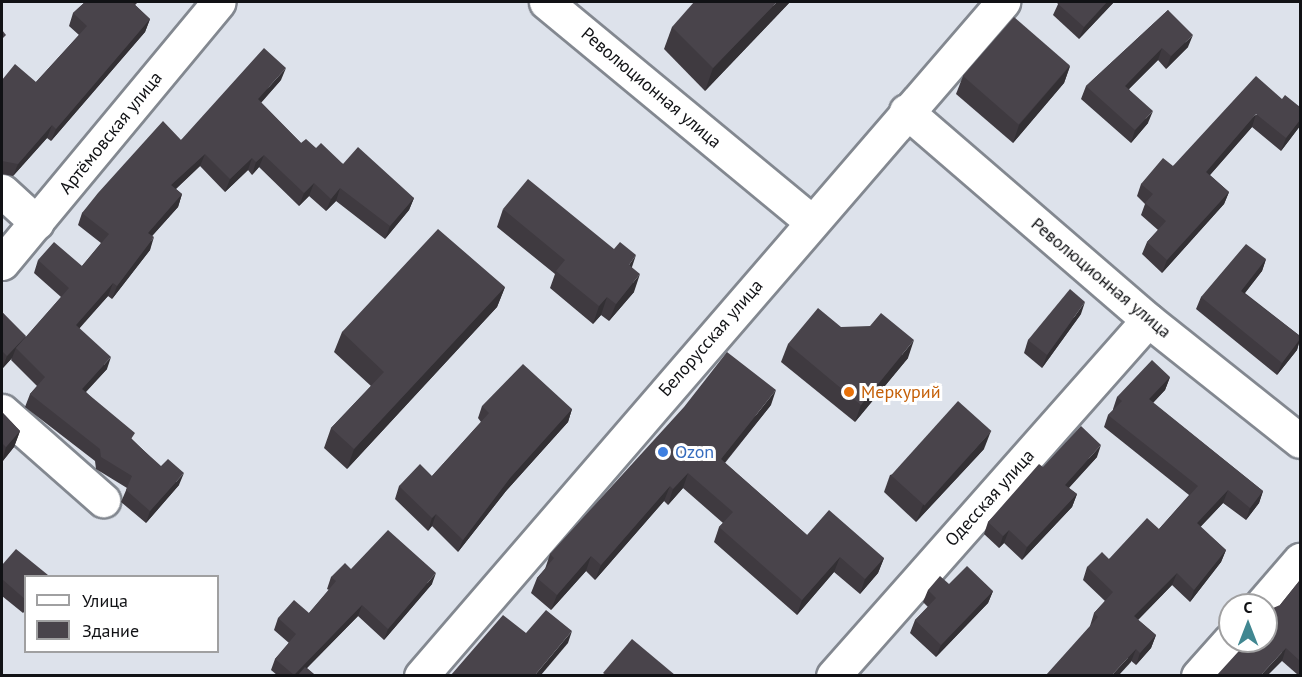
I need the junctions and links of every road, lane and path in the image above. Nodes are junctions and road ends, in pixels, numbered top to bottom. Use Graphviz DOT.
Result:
graph roads {
  1 [pos="219,2"];
  2 [pos="546,2"];
  3 [pos="1003,2"];
  4 [pos="906,111"];
  5 [pos="2,191"];
  6 [pos="812,221"];
  7 [pos="37,223"];
  8 [pos="2,263"];
  9 [pos="1148,320"];
  10 [pos="2,411"];
  11 [pos="1300,441"];
  12 [pos="103,500"];
  13 [pos="1300,560"];
  14 [pos="1271,593"];
  15 [pos="1218,653"];
  16 [pos="421,675"];
  17 [pos="833,675"];
  18 [pos="1198,675"];
  1 -- 7 [label="street, Артёмовская улица"];
  2 -- 6 [label="street, Революционная улица"];
  3 -- 4 [label="street, Белорусская улица"];
  4 -- 6 [label="street, Белорусская улица"];
  4 -- 9 [label="street, Революционная улица"];
  5 -- 7 [label="street"];
  6 -- 16 [label="street, Белорусская улица"];
  7 -- 8 [label="street, Артёмовская улица"];
  9 -- 11 [label="street, Революционная улица"];
  9 -- 17 [label="street, Одесская улица"];
  10 -- 12 [label="street"];
  13 -- 14 [label="street"];
  15 -- 18 [label="street"];
}
